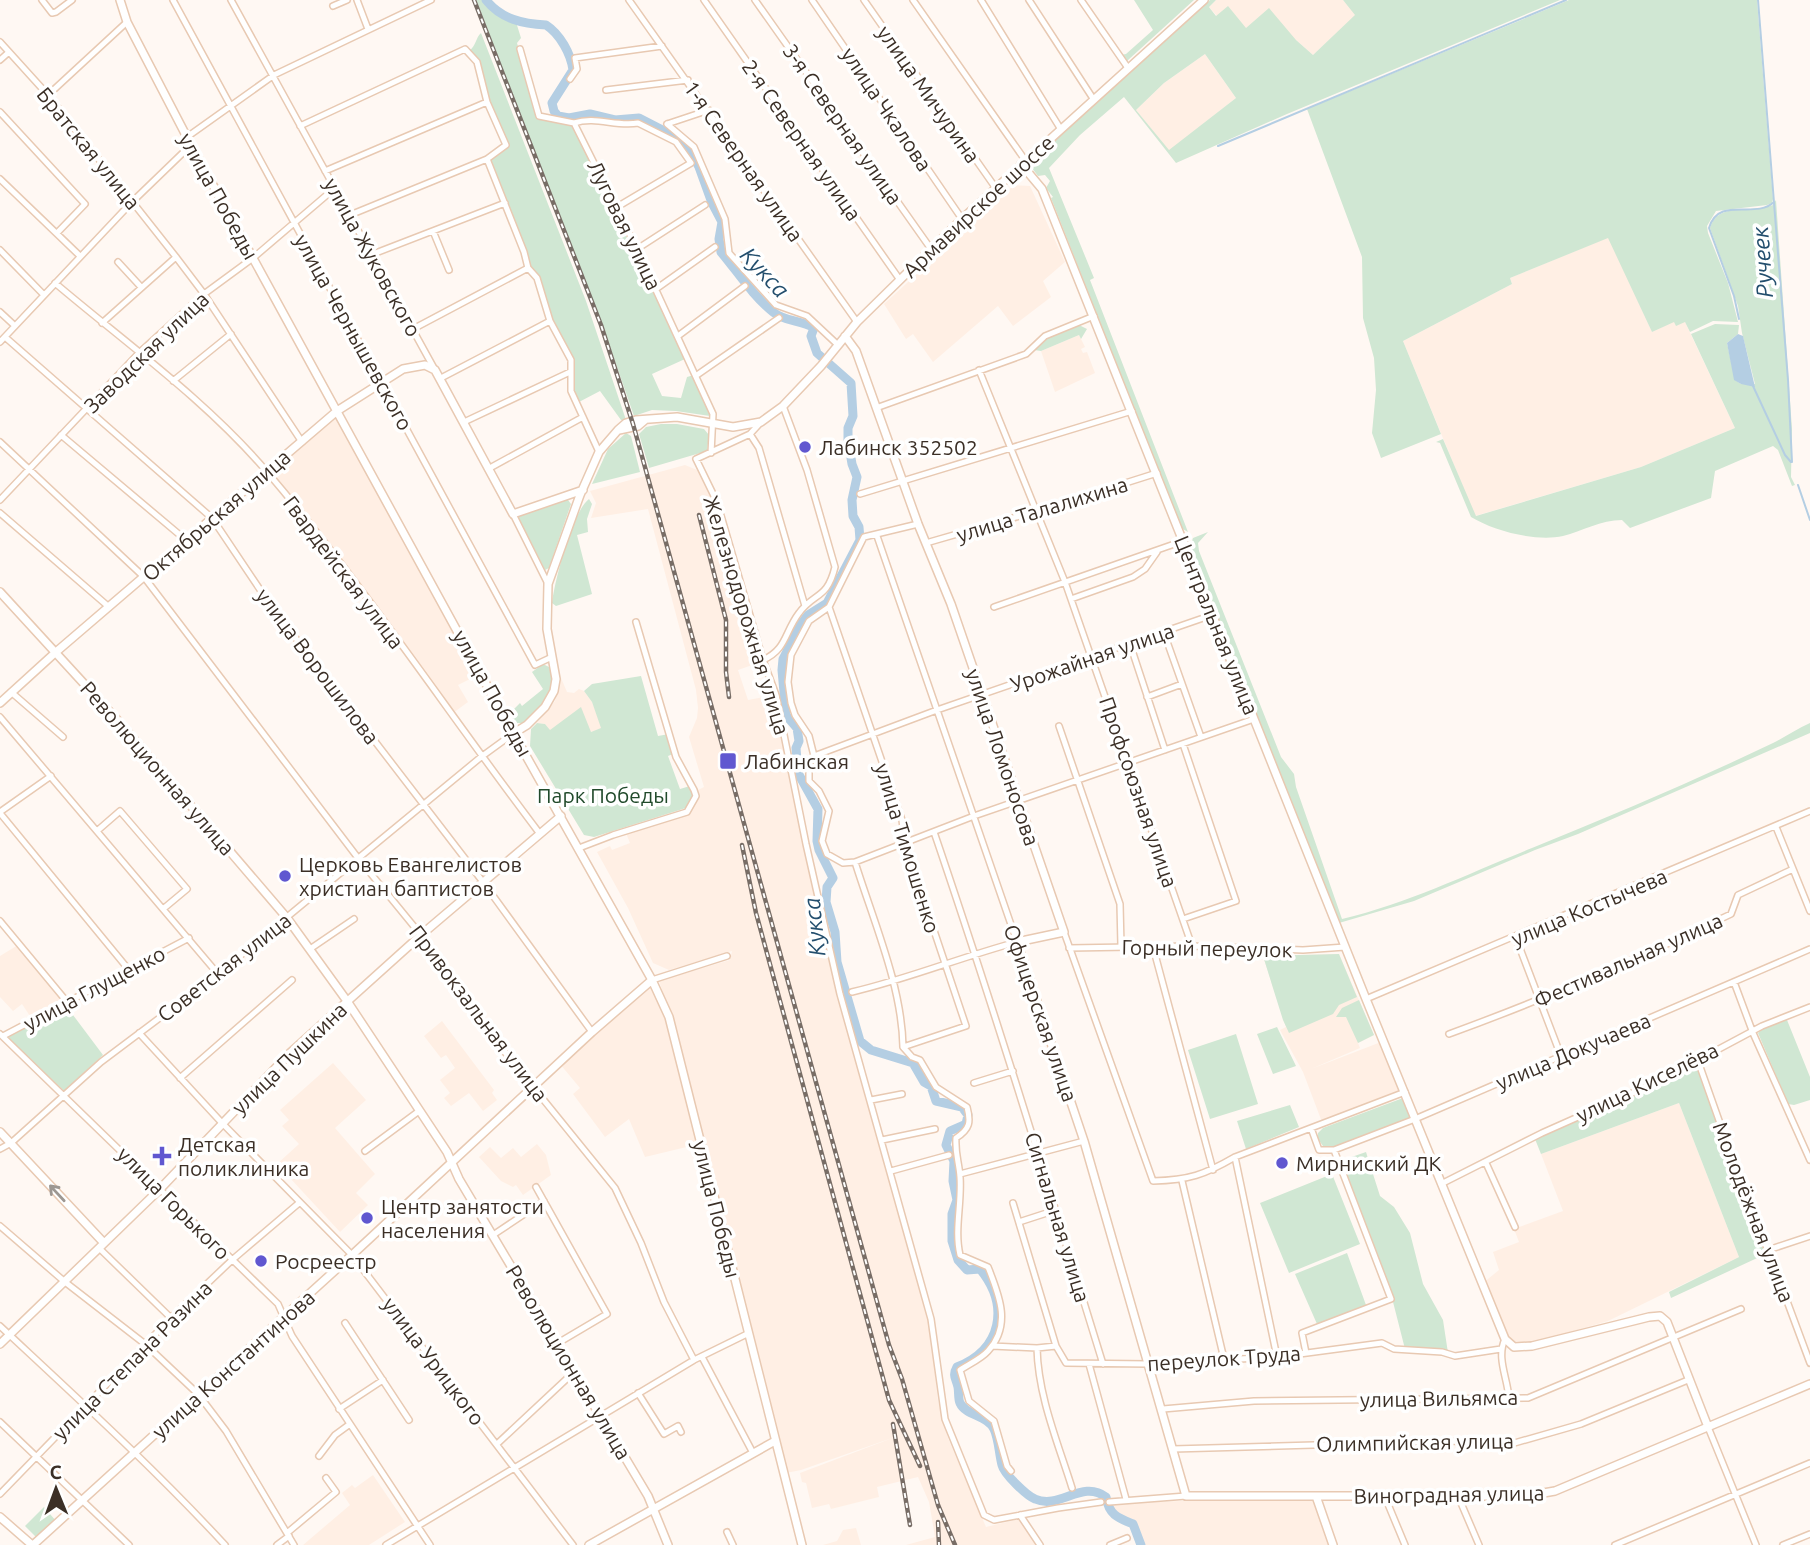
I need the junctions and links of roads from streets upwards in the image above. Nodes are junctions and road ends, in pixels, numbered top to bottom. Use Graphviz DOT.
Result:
graph roads {
  1 [pos="42,0"];
  2 [pos="72,0"];
  3 [pos="120,0"];
  4 [pos="173,0"];
  5 [pos="347,0"];
  6 [pos="357,0"];
  7 [pos="431,0"];
  8 [pos="629,0"];
  9 [pos="704,0"];
  10 [pos="755,0"];
  11 [pos="812,0"];
  12 [pos="864,0"];
  13 [pos="913,0"];
  14 [pos="981,0"];
  15 [pos="1029,0"];
  16 [pos="1081,0"];
  17 [pos="1204,0"];
  18 [pos="234,1"];
  19 [pos="333,6"];
  20 [pos="127,22"];
  21 [pos="368,29"];
  22 [pos="0,42"];
  23 [pos="662,46"];
  24 [pos="520,49"];
  25 [pos="9,52"];
  26 [pos="0,60"];
  27 [pos="1128,68"];
  28 [pos="274,75"];
  29 [pos="570,79"];
  30 [pos="688,80"];
  31 [pos="606,90"];
  32 [pos="48,95"];
  33 [pos="1094,100"];
  34 [pos="487,102"];
  35 [pos="230,104"];
  36 [pos="709,110"];
  37 [pos="0,112"];
  38 [pos="574,123"];
  39 [pos="300,125"];
  40 [pos="1060,128"];
  41 [pos="187,137"];
  42 [pos="191,145"];
  43 [pos="487,159"];
  44 [pos="1023,162"];
  45 [pos="326,171"];
  46 [pos="0,179"];
  47 [pos="995,187"];
  48 [pos="335,188"];
  49 [pos="132,202"];
  50 [pos="505,203"];
  51 [pos="705,205"];
  52 [pos="617,207"];
  53 [pos="350,215"];
  54 [pos="962,219"];
  55 [pos="294,223"];
  56 [pos="433,231"];
  57 [pos="57,233"];
  58 [pos="715,247"];
  59 [pos="637,248"];
  60 [pos="931,249"];
  61 [pos="0,250"];
  62 [pos="373,254"];
  63 [pos="80,256"];
  64 [pos="177,257"];
  65 [pos="253,258"];
  66 [pos="118,262"];
  67 [pos="528,268"];
  68 [pos="449,270"];
  69 [pos="900,279"];
  70 [pos="54,283"];
  71 [pos="745,286"];
  72 [pos="141,287"];
  73 [pos="656,289"];
  74 [pos="43,294"];
  75 [pos="204,294"];
  76 [pos="0,312"];
  77 [pos="1094,316"];
  78 [pos="779,318"];
  79 [pos="550,321"];
  80 [pos="857,322"];
  81 [pos="102,323"];
  82 [pos="14,325"];
  83 [pos="413,329"];
  84 [pos="231,334"];
  85 [pos="678,336"];
  86 [pos="845,336"];
  87 [pos="5,337"];
  88 [pos="0,342"];
  89 [pos="838,345"];
  90 [pos="139,353"];
  91 [pos="435,370"];
  92 [pos="979,370"];
  93 [pos="570,372"];
  94 [pos="696,375"];
  95 [pos="441,378"];
  96 [pos="173,381"];
  97 [pos="381,381"];
  98 [pos="783,405"];
  99 [pos="876,408"];
  100 [pos="87,409"];
  101 [pos="337,411"];
  102 [pos="1132,411"];
  103 [pos="583,417"];
  104 [pos="464,422"];
  105 [pos="761,422"];
  106 [pos="713,424"];
  107 [pos="750,434"];
  108 [pos="61,435"];
  109 [pos="0,442"];
  110 [pos="302,442"];
  111 [pos="1012,449"];
  112 [pos="599,452"];
  113 [pos="711,453"];
  114 [pos="696,459"];
  115 [pos="488,469"];
  116 [pos="29,470"];
  117 [pos="267,472"];
  118 [pos="1157,474"];
  119 [pos="903,483"];
  120 [pos="583,490"];
  121 [pos="860,494"];
  122 [pos="0,500"];
  123 [pos="1037,511"];
  124 [pos="0,513"];
  125 [pos="513,514"];
  126 [pos="212,518"];
  127 [pos="918,524"];
  128 [pos="877,536"];
  129 [pos="187,541"];
  130 [pos="1184,541"];
  131 [pos="926,543"];
  132 [pos="1157,552"];
  133 [pos="144,578"];
  134 [pos="1065,582"];
  135 [pos="548,584"];
  136 [pos="0,592"];
  137 [pos="1071,599"];
  138 [pos="805,606"];
  139 [pos="109,607"];
  140 [pos="829,607"];
  141 [pos="994,607"];
  142 [pos="1212,615"];
  143 [pos="636,622"];
  144 [pos="1164,633"];
  145 [pos="1130,644"];
  146 [pos="56,652"];
  147 [pos="552,657"];
  148 [pos="1093,658"];
  149 [pos="763,660"];
  150 [pos="1182,684"];
  151 [pos="11,692"];
  152 [pos="982,695"];
  153 [pos="1147,697"];
  154 [pos="0,703"];
  155 [pos="937,710"];
  156 [pos="0,717"];
  157 [pos="1254,719"];
  158 [pos="1059,726"];
  159 [pos="514,733"];
  160 [pos="873,736"];
  161 [pos="63,737"];
  162 [pos="1201,737"];
  163 [pos="1183,744"];
  164 [pos="1165,750"];
  165 [pos="481,757"];
  166 [pos="814,757"];
  167 [pos="1128,763"];
  168 [pos="51,775"];
  169 [pos="1077,781"];
  170 [pos="1017,801"];
  171 [pos="423,805"];
  172 [pos="1810,811"];
  173 [pos="0,813"];
  174 [pos="561,816"];
  175 [pos="974,816"];
  176 [pos="1776,827"];
  177 [pos="97,831"];
  178 [pos="934,832"];
  179 [pos="540,834"];
  180 [pos="905,844"];
  181 [pos="579,848"];
  182 [pos="358,858"];
  183 [pos="855,862"];
  184 [pos="1793,869"];
  185 [pos="483,882"];
  186 [pos="163,909"];
  187 [pos="1810,911"];
  188 [pos="286,918"];
  189 [pos="354,919"];
  190 [pos="1182,919"];
  191 [pos="0,921"];
  192 [pos="1064,932"];
  193 [pos="421,935"];
  194 [pos="188,938"];
  195 [pos="1516,938"];
  196 [pos="1017,942"];
  197 [pos="1121,946"];
  198 [pos="1192,946"];
  199 [pos="1153,947"];
  200 [pos="1345,947"];
  201 [pos="1069,948"];
  202 [pos="310,949"];
  203 [pos="1810,949"];
  204 [pos="975,953"];
  205 [pos="727,956"];
  206 [pos="945,964"];
  207 [pos="129,970"];
  208 [pos="218,974"];
  209 [pos="292,980"];
  210 [pos="652,981"];
  211 [pos="893,982"];
  212 [pos="1734,982"];
  213 [pos="852,992"];
  214 [pos="1366,999"];
  215 [pos="347,1001"];
  216 [pos="1540,1001"];
  217 [pos="68,1003"];
  218 [pos="1810,1007"];
  219 [pos="592,1032"];
  220 [pos="139,1033"];
  221 [pos="1753,1033"];
  222 [pos="1448,1034"];
  223 [pos="1,1036"];
  224 [pos="903,1047"];
  225 [pos="1561,1056"];
  226 [pos="1698,1061"];
  227 [pos="1013,1071"];
  228 [pos="180,1078"];
  229 [pos="974,1083"];
  230 [pos="532,1086"];
  231 [pos="1405,1092"];
  232 [pos="64,1094"];
  233 [pos="902,1094"];
  234 [pos="871,1100"];
  235 [pos="419,1111"];
  236 [pos="1415,1119"];
  237 [pos="222,1123"];
  238 [pos="935,1129"];
  239 [pos="1311,1129"];
  240 [pos="0,1132"];
  241 [pos="882,1140"];
  242 [pos="1084,1141"];
  243 [pos="11,1143"];
  244 [pos="0,1149"];
  245 [pos="1334,1150"];
  246 [pos="365,1151"];
  247 [pos="1039,1153"];
  248 [pos="949,1155"];
  249 [pos="1236,1157"];
  250 [pos="1810,1160"];
  251 [pos="451,1163"];
  252 [pos="1486,1163"];
  253 [pos="1213,1170"];
  254 [pos="891,1171"];
  255 [pos="960,1174"];
  256 [pos="1182,1181"];
  257 [pos="1441,1184"];
  258 [pos="536,1187"];
  259 [pos="160,1189"];
  260 [pos="544,1201"];
  261 [pos="299,1203"];
  262 [pos="1013,1203"];
  263 [pos="1056,1210"];
  264 [pos="1019,1222"];
  265 [pos="0,1227"];
  266 [pos="1514,1227"];
  267 [pos="493,1236"];
  268 [pos="1810,1236"];
  269 [pos="102,1245"];
  270 [pos="1768,1250"];
  271 [pos="352,1255"];
  272 [pos="232,1260"];
  273 [pos="65,1282"];
  274 [pos="1741,1309"];
  275 [pos="171,1318"];
  276 [pos="283,1318"];
  277 [pos="345,1323"];
  278 [pos="0,1326"];
  279 [pos="749,1333"];
  280 [pos="10,1335"];
  281 [pos="1505,1339"];
  282 [pos="1672,1339"];
  283 [pos="558,1343"];
  284 [pos="0,1344"];
  285 [pos="145,1344"];
  286 [pos="992,1346"];
  287 [pos="1056,1346"];
  288 [pos="1037,1348"];
  289 [pos="1501,1349"];
  290 [pos="1306,1353"];
  291 [pos="702,1357"];
  292 [pos="1277,1357"];
  293 [pos="1224,1359"];
  294 [pos="694,1360"];
  295 [pos="1810,1363"];
  296 [pos="1089,1364"];
  297 [pos="1103,1364"];
  298 [pos="1148,1364"];
  299 [pos="575,1371"];
  300 [pos="383,1380"];
  301 [pos="1688,1380"];
  302 [pos="1810,1384"];
  303 [pos="638,1393"];
  304 [pos="198,1394"];
  305 [pos="1509,1399"];
  306 [pos="86,1405"];
  307 [pos="339,1409"];
  308 [pos="1163,1409"];
  309 [pos="602,1415"];
  310 [pos="409,1420"];
  311 [pos="0,1422"];
  312 [pos="349,1424"];
  313 [pos="1708,1427"];
  314 [pos="681,1432"];
  315 [pos="775,1441"];
  316 [pos="497,1444"];
  317 [pos="1173,1449"];
  318 [pos="753,1453"];
  319 [pos="134,1454"];
  320 [pos="38,1456"];
  321 [pos="319,1456"];
  322 [pos="1810,1463"];
  323 [pos="515,1467"];
  324 [pos="1011,1471"];
  325 [pos="326,1478"];
  326 [pos="1072,1488"];
  327 [pos="0,1494"];
  328 [pos="1734,1495"];
  329 [pos="1186,1496"];
  330 [pos="1315,1496"];
  331 [pos="1458,1496"];
  332 [pos="1385,1497"];
  333 [pos="1126,1499"];
  334 [pos="84,1500"];
  335 [pos="1109,1502"];
  336 [pos="1101,1503"];
  337 [pos="653,1509"];
  338 [pos="1020,1515"];
  339 [pos="0,1517"];
  340 [pos="418,1525"];
  341 [pos="727,1532"];
  342 [pos="1810,1534"];
  343 [pos="288,1535"];
  344 [pos="1127,1538"];
  345 [pos="33,1545"];
  346 [pos="129,1545"];
  347 [pos="225,1545"];
  348 [pos="277,1545"];
  349 [pos="294,1545"];
  350 [pos="386,1545"];
  351 [pos="430,1545"];
  352 [pos="573,1545"];
  353 [pos="590,1545"];
  354 [pos="668,1545"];
  355 [pos="733,1545"];
  356 [pos="802,1545"];
  357 [pos="1040,1545"];
  358 [pos="1110,1545"];
  359 [pos="1334,1545"];
  360 [pos="1405,1545"];
  361 [pos="1479,1545"];
  362 [pos="1615,1545"];
  363 [pos="1756,1545"];
  364 [pos="1783,1545"];
  1 -- 2 [label="street"];
  3 -- 20 [label="street, улица Победы"];
  4 -- 35 [label="street, улица Чернышевского"];
  5 -- 19 [label="street"];
  6 -- 21 [label="street"];
  7 -- 21 [label="street"];
  8 -- 23 [label="street, 1-я Северная улица"];
  9 -- 69 [label="street, 2-я Северная улица"];
  10 -- 60 [label="street, 3-я Северная улица"];
  11 -- 54 [label="street, улица Чкалова"];
  12 -- 47 [label="street, улица Мичурина"];
  13 -- 44 [label="street"];
  14 -- 40 [label="street"];
  15 -- 33 [label="street"];
  16 -- 27 [label="street"];
  17 -- 27 [label="street, Армавирское шоссе"];
  18 -- 28 [label="street, улица Жуковского"];
  20 -- 32 [label="street"];
  20 -- 41 [label="street, улица Победы"];
  21 -- 28 [label="street"];
  22 -- 25 [label="street, Братская улица"];
  23 -- 29 [label="street"];
  23 -- 30 [label="street, 1-я Северная улица"];
  24 -- 38 [label="street"];
  25 -- 26 [label="street"];
  25 -- 32 [label="street, Братская улица"];
  27 -- 33 [label="street, Армавирское шоссе"];
  28 -- 35 [label="street"];
  28 -- 39 [label="street, улица Жуковского"];
  30 -- 31 [label="street"];
  30 -- 36 [label="street, 1-я Северная улица"];
  32 -- 49 [label="street, Братская улица"];
  33 -- 40 [label="street, Армавирское шоссе"];
  34 -- 39 [label="street"];
  34 -- 43 [label="street"];
  34 -- 45 [label="street"];
  35 -- 41 [label="street"];
  35 -- 55 [label="street, улица Чернышевского"];
  36 -- 80 [label="street, 1-я Северная улица"];
  36 -- 89 [label="street"];
  37 -- 57 [label="street"];
  38 -- 52 [label="street, Луговая улица"];
  38 -- 52 [label="street"];
  39 -- 45 [label="street, улица Жуковского"];
  40 -- 44 [label="street, Армавирское шоссе"];
  41 -- 42 [label="street, улица Победы"];
  42 -- 49 [label="street"];
  42 -- 65 [label="street, улица Победы"];
  43 -- 50 [label="street"];
  43 -- 53 [label="street"];
  44 -- 47 [label="street, Армавирское шоссе"];
  44 -- 77 [label="street, Центральная улица"];
  45 -- 48 [label="street, улица Жуковского"];
  46 -- 57 [label="street"];
  47 -- 54 [label="street, Армавирское шоссе"];
  48 -- 53 [label="street, улица Жуковского"];
  48 -- 55 [label="street, Заводская улица"];
  49 -- 63 [label="street"];
  49 -- 64 [label="street, Братская улица"];
  50 -- 56 [label="street"];
  50 -- 67 [label="street"];
  51 -- 59 [label="street"];
  52 -- 59 [label="street, Луговая улица"];
  53 -- 62 [label="street, улица Жуковского"];
  54 -- 60 [label="street, Армавирское шоссе"];
  55 -- 65 [label="street, Заводская улица"];
  55 -- 97 [label="street, улица Чернышевского"];
  56 -- 62 [label="street"];
  56 -- 68 [label="street"];
  57 -- 63 [label="street"];
  58 -- 73 [label="street"];
  59 -- 73 [label="street, Луговая улица"];
  60 -- 69 [label="street, Армавирское шоссе"];
  61 -- 74 [label="street"];
  62 -- 83 [label="street, улица Жуковского"];
  63 -- 70 [label="street"];
  64 -- 72 [label="street"];
  64 -- 75 [label="street, Братская улица"];
  65 -- 75 [label="street, Заводская улица"];
  65 -- 101 [label="street, улица Победы"];
  66 -- 72 [label="street"];
  67 -- 79 [label="street"];
  67 -- 83 [label="street"];
  69 -- 80 [label="street, Армавирское шоссе"];
  70 -- 74 [label="street"];
  70 -- 81 [label="street, Гвардейская улица"];
  71 -- 85 [label="street"];
  72 -- 81 [label="street"];
  73 -- 85 [label="street, Луговая улица"];
  74 -- 82 [label="street"];
  75 -- 84 [label="street, Братская улица"];
  75 -- 90 [label="street, Заводская улица"];
  76 -- 82 [label="street"];
  77 -- 92 [label="street"];
  77 -- 102 [label="street, Центральная улица"];
  78 -- 94 [label="street"];
  79 -- 93 [label="street"];
  79 -- 95 [label="street"];
  80 -- 86 [label="street, Армавирское шоссе"];
  81 -- 90 [label="street, Гвардейская улица"];
  82 -- 87 [label="street"];
  83 -- 91 [label="street, улица Жуковского"];
  84 -- 96 [label="street"];
  84 -- 110 [label="street, Братская улица"];
  85 -- 94 [label="street, Луговая улица"];
  86 -- 89 [label="street, Армавирское шоссе"];
  86 -- 99 [label="street, улица Ломоносова"];
  87 -- 88 [label="street"];
  87 -- 100 [label="street, улица Ворошилова"];
  89 -- 98 [label="street, Армавирское шоссе"];
  90 -- 96 [label="street, Гвардейская улица"];
  90 -- 100 [label="street, Заводская улица"];
  91 -- 95 [label="street, улица Жуковского"];
  91 -- 97 [label="street, Октябрьская улица"];
  92 -- 99 [label="street"];
  92 -- 111 [label="street, Профсоюзная улица"];
  93 -- 103 [label="street"];
  93 -- 104 [label="street"];
  94 -- 106 [label="street, Луговая улица"];
  95 -- 104 [label="street, улица Жуковского"];
  96 -- 117 [label="street, Гвардейская улица"];
  97 -- 101 [label="street, Октябрьская улица"];
  97 -- 147 [label="street, улица Чернышевского"];
  98 -- 105 [label="street, Армавирское шоссе"];
  98 -- 138 [label="street"];
  99 -- 119 [label="street, улица Ломоносова"];
  100 -- 108 [label="street, Заводская улица"];
  100 -- 126 [label="street, улица Ворошилова"];
  101 -- 110 [label="street, Октябрьская улица"];
  101 -- 159 [label="street, улица Победы"];
  102 -- 111 [label="street"];
  102 -- 118 [label="street, Центральная улица"];
  103 -- 112 [label="street"];
  103 -- 115 [label="street"];
  104 -- 115 [label="street, улица Жуковского"];
  105 -- 106 [label="street"];
  105 -- 107 [label="street, Армавирское шоссе"];
  106 -- 112 [label="street"];
  106 -- 113 [label="street"];
  107 -- 113 [label="street, Армавирское шоссе"];
  107 -- 138 [label="street"];
  108 -- 116 [label="street, Заводская улица"];
  108 -- 129 [label="street"];
  109 -- 116 [label="street, Привокзальная улица"];
  110 -- 117 [label="street, Октябрьская улица"];
  111 -- 119 [label="street"];
  111 -- 123 [label="street, Профсоюзная улица"];
  112 -- 120 [label="street"];
  113 -- 114 [label="street, Армавирское шоссе"];
  114 -- 149 [label="street, Железнодорожная улица"];
  115 -- 125 [label="street, улица Жуковского"];
  116 -- 122 [label="street, Заводская улица"];
  116 -- 133 [label="street, Привокзальная улица"];
  117 -- 126 [label="street, Октябрьская улица"];
  117 -- 165 [label="street, Гвардейская улица"];
  118 -- 123 [label="street, улица Талалихина"];
  118 -- 130 [label="street, Центральная улица"];
  119 -- 121 [label="street"];
  119 -- 127 [label="street, улица Ломоносова"];
  120 -- 125 [label="street"];
  120 -- 135 [label="street"];
  123 -- 131 [label="street, улица Талалихина"];
  123 -- 134 [label="street, Профсоюзная улица"];
  124 -- 139 [label="street"];
  125 -- 135 [label="street, улица Жуковского"];
  126 -- 129 [label="street, Октябрьская улица"];
  126 -- 171 [label="street, улица Ворошилова"];
  127 -- 128 [label="street"];
  127 -- 131 [label="street, улица Ломоносова"];
  128 -- 140 [label="street"];
  128 -- 155 [label="street, Офицерская улица"];
  129 -- 133 [label="street, Октябрьская улица"];
  130 -- 132 [label="street"];
  130 -- 142 [label="street, Центральная улица"];
  131 -- 152 [label="street, улица Ломоносова"];
  132 -- 134 [label="street"];
  132 -- 137 [label="street"];
  133 -- 139 [label="street, Октябрьская улица"];
  133 -- 182 [label="street, Привокзальная улица"];
  134 -- 137 [label="street, Профсоюзная улица"];
  134 -- 141 [label="street"];
  135 -- 147 [label="street"];
  136 -- 146 [label="street, Революционная улица"];
  137 -- 148 [label="street, Профсоюзная улица"];
  138 -- 149 [label="street"];
  139 -- 146 [label="street, Октябрьская улица"];
  140 -- 160 [label="street, улица Тимошенко"];
  140 -- 166 [label="street, Железнодорожная улица"];
  142 -- 144 [label="street, Урожайная улица"];
  142 -- 157 [label="street, Центральная улица"];
  143 -- 181 [label="street"];
  144 -- 145 [label="street, Урожайная улица"];
  144 -- 150 [label="street"];
  145 -- 148 [label="street, Урожайная улица"];
  145 -- 153 [label="street"];
  146 -- 151 [label="street, Октябрьская улица"];
  146 -- 188 [label="street, Революционная улица"];
  147 -- 159 [label="street"];
  148 -- 152 [label="street, Урожайная улица"];
  148 -- 167 [label="street, Профсоюзная улица"];
  149 -- 234 [label="street, Железнодорожная улица"];
  150 -- 153 [label="street"];
  150 -- 162 [label="street"];
  151 -- 154 [label="street, Октябрьская улица"];
  151 -- 161 [label="street"];
  152 -- 155 [label="street, Урожайная улица"];
  152 -- 170 [label="street, улица Ломоносова"];
  153 -- 164 [label="street"];
  155 -- 160 [label="street, Урожайная улица"];
  155 -- 175 [label="street, Офицерская улица"];
  156 -- 168 [label="street"];
  157 -- 162 [label="street"];
  157 -- 200 [label="street, Центральная улица"];
  158 -- 169 [label="street"];
  159 -- 165 [label="street, Советская улица"];
  159 -- 174 [label="street, улица Победы"];
  160 -- 166 [label="street, Урожайная улица"];
  160 -- 180 [label="street, улица Тимошенко"];
  162 -- 163 [label="street"];
  163 -- 164 [label="street"];
  163 -- 190 [label="street"];
  164 -- 167 [label="street"];
  165 -- 171 [label="street, Советская улица"];
  165 -- 179 [label="street, Гвардейская улица"];
  166 -- 183 [label="street, Железнодорожная улица"];
  167 -- 169 [label="street"];
  167 -- 190 [label="street, Профсоюзная улица"];
  168 -- 173 [label="street"];
  168 -- 177 [label="street"];
  169 -- 170 [label="street"];
  169 -- 197 [label="street"];
  170 -- 175 [label="street"];
  170 -- 192 [label="street, улица Ломоносова"];
  171 -- 182 [label="street, Советская улица"];
  171 -- 185 [label="street, улица Ворошилова"];
  172 -- 176 [label="street, улица Костычева"];
  173 -- 207 [label="street"];
  174 -- 179 [label="street, улица Пушкина"];
  174 -- 181 [label="street, улица Победы"];
  175 -- 178 [label="street"];
  175 -- 196 [label="street, Офицерская улица"];
  176 -- 184 [label="street"];
  176 -- 195 [label="street, улица Костычева"];
  177 -- 186 [label="street"];
  177 -- 186 [label="street"];
  178 -- 180 [label="street"];
  178 -- 204 [label="street, Сигнальная улица"];
  179 -- 185 [label="street, улица Пушкина"];
  180 -- 183 [label="street"];
  180 -- 206 [label="street, улица Тимошенко"];
  181 -- 210 [label="street, улица Победы"];
  182 -- 188 [label="street, Советская улица"];
  182 -- 193 [label="street, Привокзальная улица"];
  183 -- 211 [label="street"];
  184 -- 187 [label="street"];
  184 -- 216 [label="street, Фестивальная улица"];
  185 -- 193 [label="street, улица Пушкина"];
  185 -- 219 [label="street, улица Ворошилова"];
  186 -- 194 [label="street"];
  188 -- 202 [label="street, Революционная улица"];
  188 -- 208 [label="street, Советская улица"];
  189 -- 202 [label="street"];
  190 -- 198 [label="street, Профсоюзная улица"];
  191 -- 217 [label="street"];
  192 -- 196 [label="street"];
  192 -- 201 [label="street, улица Ломоносова"];
  193 -- 215 [label="street, улица Пушкина"];
  193 -- 230 [label="street, Привокзальная улица"];
  194 -- 207 [label="street, улица Глущенко"];
  194 -- 208 [label="street"];
  195 -- 214 [label="street, улица Костычева"];
  195 -- 216 [label="street"];
  196 -- 204 [label="street"];
  196 -- 242 [label="street, Офицерская улица"];
  197 -- 199 [label="street, Горный переулок"];
  197 -- 201 [label="street, Горный переулок"];
  198 -- 199 [label="street, Горный переулок"];
  198 -- 200 [label="street, Горный переулок"];
  199 -- 253 [label="street"];
  200 -- 214 [label="street, Центральная улица"];
  201 -- 256 [label="street, улица Ломоносова"];
  202 -- 215 [label="street, Революционная улица"];
  203 -- 212 [label="street, улица Докучаева"];
  204 -- 206 [label="street"];
  204 -- 227 [label="street, Сигнальная улица"];
  205 -- 210 [label="street, улица Константинова"];
  206 -- 211 [label="street"];
  206 -- 224 [label="street, улица Тимошенко"];
  207 -- 217 [label="street, улица Глущенко"];
  208 -- 220 [label="street, Советская улица"];
  209 -- 228 [label="street"];
  210 -- 219 [label="street, улица Константинова"];
  210 -- 279 [label="street, улица Победы"];
  211 -- 213 [label="street"];
  211 -- 224 [label="street"];
  212 -- 221 [label="street"];
  212 -- 225 [label="street, улица Докучаева"];
  214 -- 231 [label="street, Центральная улица"];
  215 -- 235 [label="street, Революционная улица"];
  215 -- 237 [label="street, улица Пушкина"];
  216 -- 222 [label="street, Фестивальная улица"];
  216 -- 225 [label="street"];
  217 -- 223 [label="street, улица Глущенко"];
  218 -- 221 [label="street, улица Киселёва"];
  219 -- 230 [label="street, улица Константинова"];
  220 -- 228 [label="street, улица Урицкого"];
  220 -- 232 [label="street, Советская улица"];
  221 -- 226 [label="street, улица Киселёва"];
  221 -- 250 [label="street"];
  223 -- 232 [label="street, улица Горького"];
  224 -- 255 [label="street"];
  225 -- 236 [label="street, улица Докучаева"];
  226 -- 252 [label="street, улица Киселёва"];
  226 -- 270 [label="street, Молодёжная улица"];
  227 -- 229 [label="street"];
  227 -- 247 [label="street, Сигнальная улица"];
  228 -- 237 [label="street, улица Урицкого"];
  230 -- 251 [label="street, улица Константинова"];
  230 -- 294 [label="street, Привокзальная улица"];
  231 -- 236 [label="street, Центральная улица"];
  231 -- 239 [label="street"];
  232 -- 243 [label="street, Советская улица"];
  232 -- 259 [label="street, улица Горького"];
  233 -- 234 [label="street"];
  234 -- 241 [label="street, Железнодорожная улица"];
  235 -- 246 [label="street"];
  235 -- 251 [label="street, Революционная улица"];
  236 -- 245 [label="street, улица Докучаева"];
  236 -- 257 [label="street, Центральная улица"];
  237 -- 259 [label="street, улица Пушкина"];
  237 -- 261 [label="street, улица Урицкого"];
  238 -- 241 [label="street"];
  239 -- 245 [label="street"];
  239 -- 249 [label="street"];
  240 -- 243 [label="street"];
  241 -- 254 [label="street, Железнодорожная улица"];
  242 -- 247 [label="street"];
  242 -- 298 [label="street, Офицерская улица"];
  243 -- 244 [label="street, Советская улица"];
  269 -- 243 [label="street, one-way"];
  245 -- 290 [label="street"];
  247 -- 255 [label="street"];
  247 -- 263 [label="street, Сигнальная улица"];
  248 -- 254 [label="street"];
  249 -- 253 [label="street"];
  249 -- 292 [label="street"];
  251 -- 267 [label="street, Революционная улица"];
  251 -- 271 [label="street, улица Константинова"];
  252 -- 257 [label="street, улица Киселёва"];
  252 -- 266 [label="street"];
  253 -- 256 [label="street"];
  254 -- 338 [label="street, Железнодорожная улица"];
  255 -- 286 [label="street"];
  256 -- 293 [label="street"];
  257 -- 281 [label="street, Центральная улица"];
  258 -- 260 [label="street"];
  259 -- 269 [label="street, улица Пушкина"];
  259 -- 272 [label="street, улица Горького"];
  260 -- 267 [label="street"];
  260 -- 283 [label="street"];
  261 -- 271 [label="street, улица Урицкого"];
  261 -- 272 [label="street, улица Степана Разина"];
  262 -- 264 [label="street"];
  263 -- 264 [label="street"];
  263 -- 297 [label="street, Сигнальная улица"];
  264 -- 287 [label="street"];
  265 -- 273 [label="street"];
  267 -- 283 [label="street, Революционная улица"];
  268 -- 270 [label="street"];
  269 -- 273 [label="street, улица Пушкина"];
  269 -- 275 [label="street"];
  270 -- 295 [label="street, Молодёжная улица"];
  271 -- 276 [label="street, улица Константинова"];
  271 -- 316 [label="street, улица Урицкого"];
  272 -- 275 [label="street, улица Степана Разина"];
  272 -- 276 [label="street, улица Горького"];
  273 -- 280 [label="street, улица Пушкина"];
  273 -- 285 [label="street"];
  274 -- 282 [label="street, улица Вильямса"];
  275 -- 285 [label="street, улица Степана Разина"];
  276 -- 304 [label="street, улица Константинова"];
  276 -- 307 [label="street, улица Горького"];
  277 -- 300 [label="street"];
  278 -- 280 [label="street"];
  279 -- 291 [label="street"];
  279 -- 315 [label="street, улица Победы"];
  280 -- 284 [label="street, улица Пушкина"];
  280 -- 306 [label="street"];
  281 -- 282 [label="street"];
  281 -- 289 [label="street"];
  282 -- 301 [label="street"];
  282 -- 305 [label="street, улица Вильямса"];
  283 -- 299 [label="street, Революционная улица"];
  285 -- 304 [label="street"];
  285 -- 306 [label="street, улица Степана Разина"];
  286 -- 288 [label="street"];
  286 -- 324 [label="street"];
  287 -- 288 [label="street"];
  287 -- 296 [label="street, переулок Труда"];
  288 -- 326 [label="street"];
  289 -- 290 [label="street, переулок Труда"];
  289 -- 305 [label="street"];
  290 -- 292 [label="street, переулок Труда"];
  291 -- 294 [label="street"];
  291 -- 318 [label="street"];
  292 -- 293 [label="street, переулок Труда"];
  293 -- 298 [label="street, переулок Труда"];
  294 -- 303 [label="street"];
  296 -- 297 [label="street, переулок Труда"];
  296 -- 333 [label="street"];
  297 -- 298 [label="street, переулок Труда"];
  298 -- 308 [label="street, Офицерская улица"];
  299 -- 309 [label="street, Революционная улица"];
  299 -- 316 [label="street"];
  300 -- 307 [label="street"];
  300 -- 310 [label="street"];
  301 -- 313 [label="street"];
  301 -- 317 [label="street, Олимпийская улица"];
  302 -- 313 [label="street, Виноградная улица"];
  303 -- 309 [label="street"];
  303 -- 314 [label="street"];
  304 -- 319 [label="street, улица Константинова"];
  304 -- 343 [label="street"];
  305 -- 308 [label="street, улица Вильямса"];
  306 -- 319 [label="street"];
  306 -- 320 [label="street, улица Степана Разина"];
  307 -- 312 [label="street, улица Горького"];
  308 -- 317 [label="street, Офицерская улица"];
  309 -- 323 [label="street"];
  309 -- 337 [label="street, Революционная улица"];
  311 -- 320 [label="street"];
  312 -- 321 [label="street"];
  312 -- 340 [label="street, улица Горького"];
  313 -- 328 [label="street"];
  313 -- 331 [label="street, Виноградная улица"];
  315 -- 318 [label="street"];
  315 -- 356 [label="street, улица Победы"];
  316 -- 323 [label="street, улица Урицкого"];
  317 -- 329 [label="street, Офицерская улица"];
  318 -- 337 [label="street"];
  319 -- 334 [label="street, улица Константинова"];
  319 -- 347 [label="street"];
  320 -- 327 [label="street, улица Степана Разина"];
  320 -- 334 [label="street"];
  322 -- 328 [label="street"];
  323 -- 340 [label="street"];
  323 -- 352 [label="street, улица Урицкого"];
  325 -- 343 [label="street"];
  328 -- 362 [label="street"];
  328 -- 363 [label="street"];
  329 -- 330 [label="street, Виноградная улица"];
  329 -- 333 [label="street, Виноградная улица"];
  330 -- 332 [label="street, Виноградная улица"];
  330 -- 359 [label="street"];
  331 -- 332 [label="street, Виноградная улица"];
  331 -- 361 [label="street"];
  332 -- 360 [label="street"];
  333 -- 335 [label="street, Виноградная улица"];
  334 -- 345 [label="street, улица Константинова"];
  334 -- 346 [label="street"];
  336 -- 338 [label="street"];
  337 -- 353 [label="street"];
  337 -- 354 [label="street, Революционная улица"];
  338 -- 357 [label="street"];
  339 -- 345 [label="street"];
  340 -- 350 [label="street"];
  340 -- 351 [label="street, улица Горького"];
  341 -- 355 [label="street"];
  342 -- 364 [label="street"];
  343 -- 348 [label="street"];
  343 -- 349 [label="street"];
  344 -- 358 [label="street"];
}
